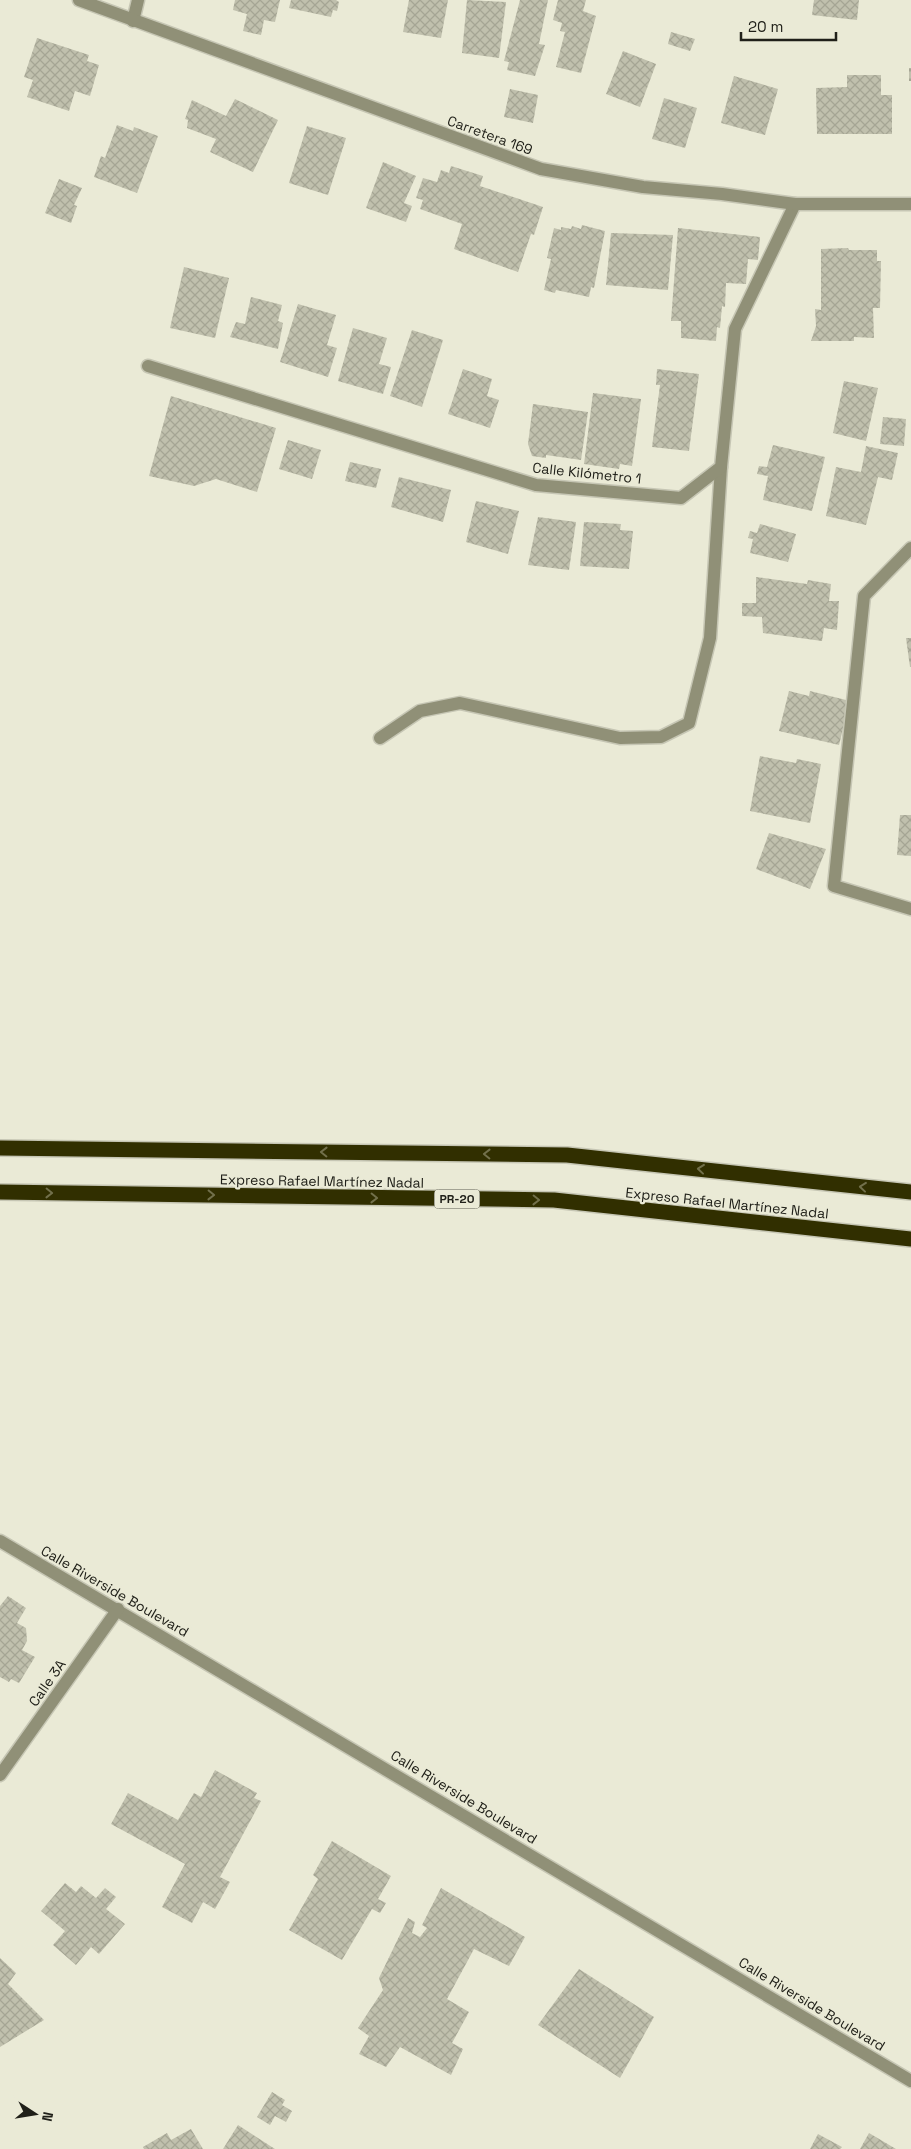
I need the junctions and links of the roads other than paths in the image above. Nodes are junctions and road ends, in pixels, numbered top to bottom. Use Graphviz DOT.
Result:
graph roads {
  1 [pos="79,0"];
  2 [pos="138,0"];
  3 [pos="133,21"];
  4 [pos="795,204"];
  5 [pos="911,204"];
  6 [pos="148,366"];
  7 [pos="721,467"];
  8 [pos="911,548"];
  9 [pos="380,738"];
  10 [pos="911,909"];
  11 [pos="0,1148"];
  12 [pos="0,1192"];
  13 [pos="911,1192"];
  14 [pos="911,1239"];
  15 [pos="0,1541"];
  16 [pos="118,1609"];
  17 [pos="0,1775"];
  18 [pos="911,2081"];
  1 -- 3 [label="street, Carretera 169"];
  2 -- 3 [label="street"];
  3 -- 4 [label="street, Carretera 169"];
  4 -- 5 [label="street, Carretera 169"];
  4 -- 7 [label="street"];
  6 -- 7 [label="street, Calle Kilómetro 1"];
  7 -- 9 [label="street"];
  8 -- 10 [label="street"];
  13 -- 11 [label="highway, Expreso Rafael Martínez Nadal, one-way"];
  12 -- 14 [label="highway, Expreso Rafael Martínez Nadal / PR-20, one-way"];
  15 -- 16 [label="street, Calle Riverside Boulevard"];
  16 -- 17 [label="street, Calle 3A"];
  16 -- 18 [label="street, Calle Riverside Boulevard"];
}
